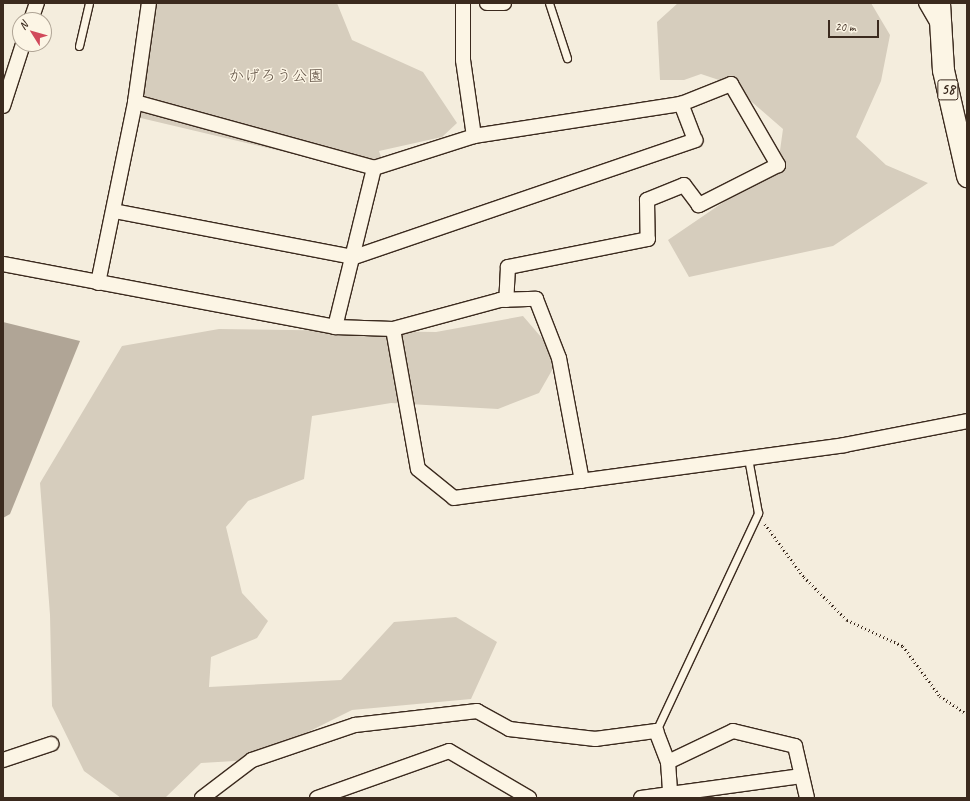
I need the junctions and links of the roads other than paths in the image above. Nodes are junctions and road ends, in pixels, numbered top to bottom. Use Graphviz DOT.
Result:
graph roads {
  1 [pos="89,3"];
  2 [pos="150,3"];
  3 [pos="463,3"];
  4 [pos="487,3"];
  5 [pos="504,3"];
  6 [pos="549,3"];
  7 [pos="926,3"];
  8 [pos="939,3"];
  9 [pos="938,24"];
  10 [pos="79,46"];
  11 [pos="20,52"];
  12 [pos="567,58"];
  13 [pos="135,102"];
  14 [pos="681,104"];
  15 [pos="3,106"];
  16 [pos="474,136"];
  17 [pos="374,168"];
  18 [pos="967,176"];
  19 [pos="114,211"];
  20 [pos="354,257"];
  21 [pos="3,264"];
  22 [pos="98,283"];
  23 [pos="506,300"];
  24 [pos="335,327"];
  25 [pos="394,329"];
  26 [pos="967,421"];
  27 [pos="748,458"];
  28 [pos="582,481"];
  29 [pos="656,731"];
  30 [pos="51,744"];
  31 [pos="3,760"];
  32 [pos="668,762"];
  33 [pos="801,776"];
  34 [pos="670,793"];
  35 [pos="202,798"];
  36 [pos="317,798"];
  37 [pos="529,798"];
  38 [pos="641,798"];
  39 [pos="806,798"];
  1 -- 10 [label="lane"];
  2 -- 13 [label="street"];
  3 -- 16 [label="street"];
  4 -- 5 [label="street"];
  6 -- 12 [label="lane"];
  7 -- 9 [label="street"];
  8 -- 9 [label="main road, 58"];
  9 -- 18 [label="main road, 58"];
  11 -- 15 [label="street"];
  13 -- 17 [label="street"];
  13 -- 19 [label="street"];
  14 -- 16 [label="street"];
  14 -- 20 [label="street"];
  14 -- 23 [label="street"];
  16 -- 17 [label="street"];
  17 -- 20 [label="street"];
  19 -- 20 [label="street"];
  19 -- 22 [label="street"];
  20 -- 24 [label="street"];
  21 -- 22 [label="street"];
  22 -- 24 [label="street"];
  23 -- 25 [label="street"];
  23 -- 28 [label="street"];
  24 -- 25 [label="street"];
  25 -- 28 [label="street"];
  26 -- 27 [label="street"];
  27 -- 28 [label="street"];
  27 -- 29 [label="lane"];
  29 -- 32 [label="street"];
  29 -- 35 [label="street"];
  30 -- 31 [label="street"];
  32 -- 33 [label="street"];
  32 -- 34 [label="street"];
  33 -- 34 [label="street"];
  33 -- 39 [label="street"];
  34 -- 38 [label="street"];
  36 -- 37 [label="street"];
}
